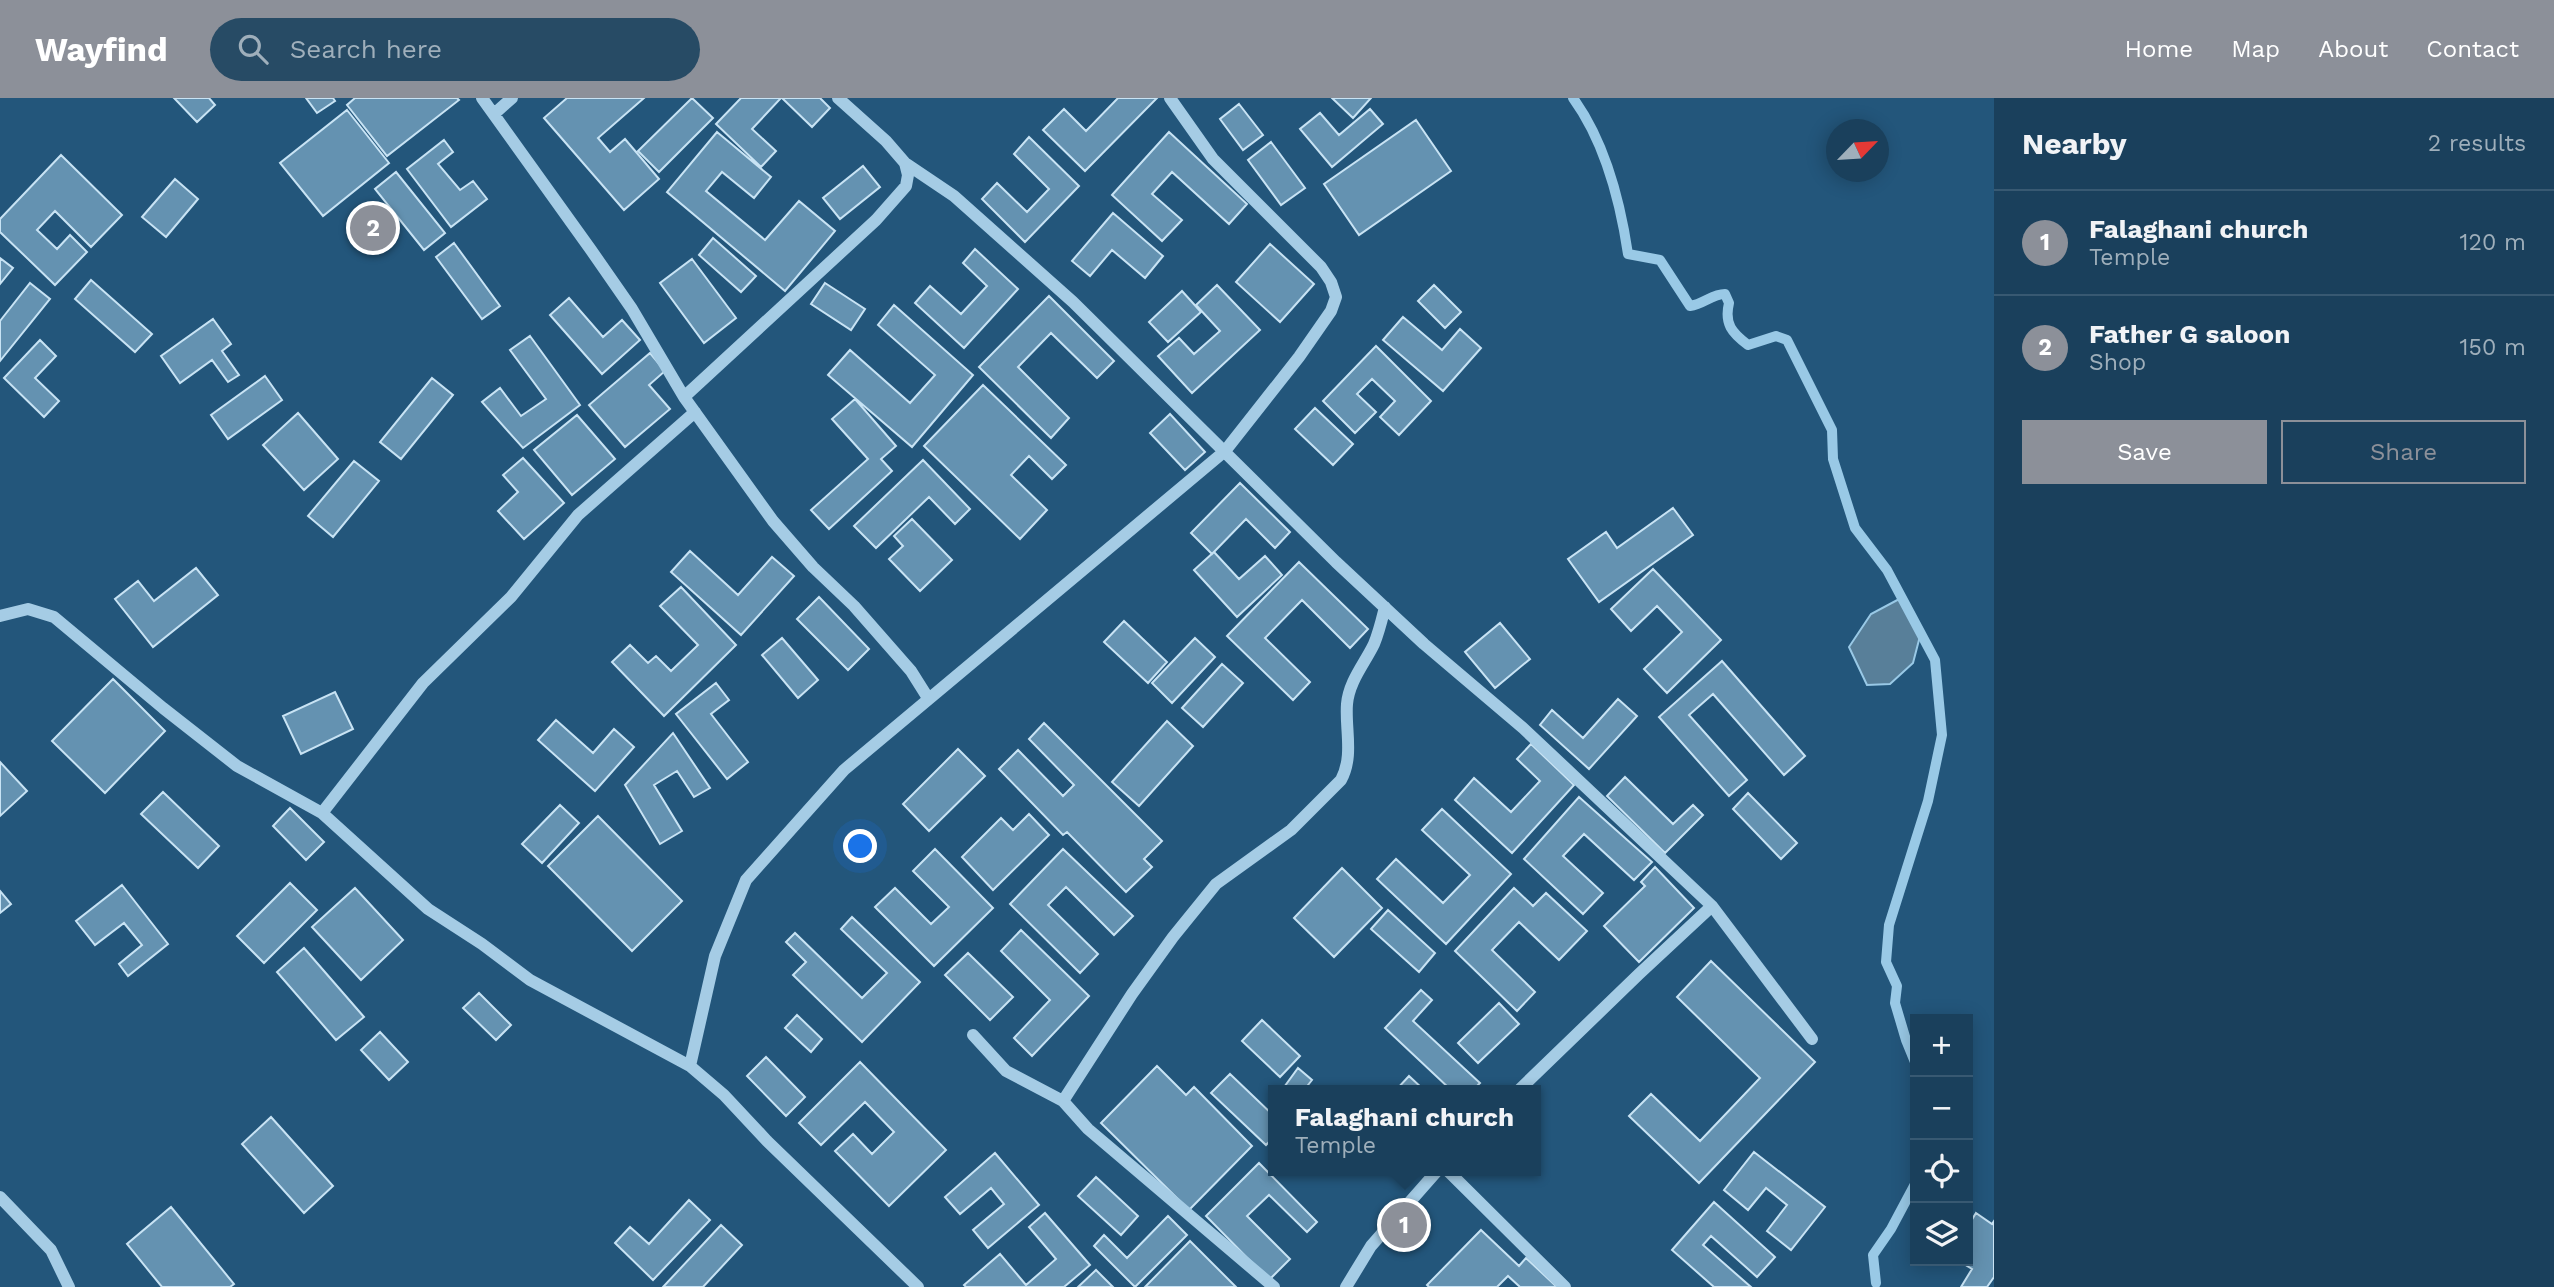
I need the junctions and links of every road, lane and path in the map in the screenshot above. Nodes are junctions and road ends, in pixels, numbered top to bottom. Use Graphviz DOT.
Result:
graph roads {
  1 [pos="482,98"];
  2 [pos="512,98"];
  3 [pos="838,98"];
  4 [pos="1170,98"];
  5 [pos="494,114"];
  6 [pos="905,163"];
  7 [pos="684,397"];
  8 [pos="695,412"];
  9 [pos="1225,451"];
  10 [pos="1385,607"];
  11 [pos="0,616"];
  12 [pos="928,698"];
  13 [pos="322,813"];
  14 [pos="1712,906"];
  15 [pos="973,1035"];
  16 [pos="1812,1038"];
  17 [pos="690,1066"];
  18 [pos="1524,1085"];
  19 [pos="1063,1101"];
  20 [pos="1433,1176"];
  21 [pos="1453,1176"];
  22 [pos="0,1197"];
  23 [pos="69,1287"];
  24 [pos="918,1287"];
  25 [pos="1274,1287"];
  26 [pos="1346,1287"];
  27 [pos="1565,1287"];
  1 -- 5 [label="street"];
  2 -- 5 [label="street"];
  3 -- 6 [label="street"];
  4 -- 9 [label="street"];
  5 -- 7 [label="street"];
  6 -- 7 [label="street"];
  6 -- 9 [label="street"];
  7 -- 8 [label="street"];
  8 -- 12 [label="street"];
  8 -- 13 [label="street"];
  9 -- 10 [label="street"];
  9 -- 12 [label="street"];
  10 -- 14 [label="street"];
  10 -- 19 [label="street"];
  11 -- 13 [label="street"];
  12 -- 17 [label="street"];
  13 -- 17 [label="street"];
  14 -- 16 [label="street"];
  14 -- 18 [label="street"];
  15 -- 19 [label="street"];
  17 -- 24 [label="street"];
  19 -- 25 [label="street"];
  20 -- 26 [label="street"];
  21 -- 27 [label="street"];
  22 -- 23 [label="street"];
}
